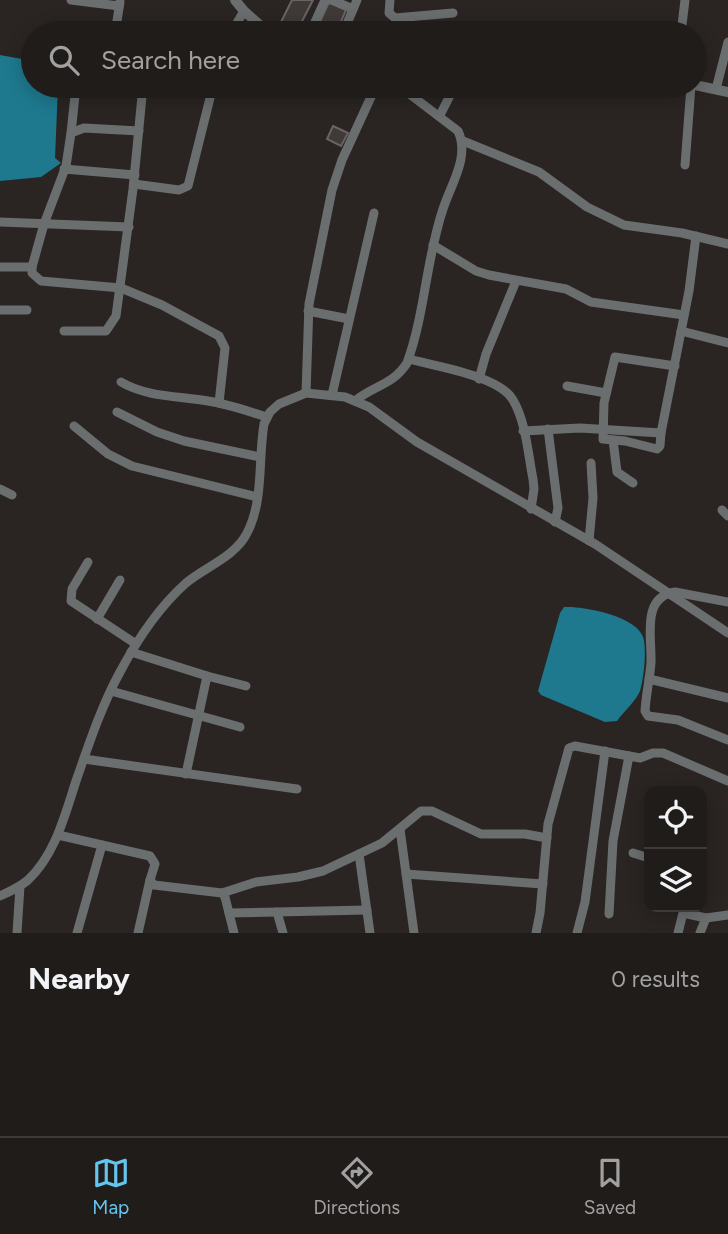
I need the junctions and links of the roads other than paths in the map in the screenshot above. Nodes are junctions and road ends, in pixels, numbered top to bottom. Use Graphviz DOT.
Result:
graph roads {
  1 [pos="71,0"];
  2 [pos="235,0"];
  3 [pos="390,0"];
  4 [pos="685,0"];
  5 [pos="119,3"];
  6 [pos="355,5"];
  7 [pos="244,11"];
  8 [pos="453,13"];
  9 [pos="117,21"];
  10 [pos="238,21"];
  11 [pos="256,21"];
  12 [pos="315,21"];
  13 [pos="682,21"];
  14 [pos="728,42"];
  15 [pos="722,90"];
  16 [pos="75,98"];
  17 [pos="142,98"];
  18 [pos="210,98"];
  19 [pos="370,98"];
  20 [pos="416,98"];
  21 [pos="449,98"];
  22 [pos="692,98"];
  23 [pos="440,115"];
  24 [pos="139,131"];
  25 [pos="71,134"];
  26 [pos="463,141"];
  27 [pos="685,165"];
  28 [pos="64,169"];
  29 [pos="134,180"];
  30 [pos="374,213"];
  31 [pos="0,222"];
  32 [pos="44,224"];
  33 [pos="129,227"];
  34 [pos="696,236"];
  35 [pos="728,244"];
  36 [pos="433,245"];
  37 [pos="0,267"];
  38 [pos="32,267"];
  39 [pos="516,281"];
  40 [pos="121,288"];
  41 [pos="0,310"];
  42 [pos="27,310"];
  43 [pos="308,312"];
  44 [pos="684,315"];
  45 [pos="349,319"];
  46 [pos="64,331"];
  47 [pos="681,331"];
  48 [pos="728,343"];
  49 [pos="409,359"];
  50 [pos="675,366"];
  51 [pos="479,379"];
  52 [pos="121,382"];
  53 [pos="567,386"];
  54 [pos="306,393"];
  55 [pos="606,393"];
  56 [pos="332,395"];
  57 [pos="355,401"];
  58 [pos="219,403"];
  59 [pos="117,412"];
  60 [pos="267,417"];
  61 [pos="74,426"];
  62 [pos="548,429"];
  63 [pos="603,429"];
  64 [pos="523,431"];
  65 [pos="661,433"];
  66 [pos="613,440"];
  67 [pos="260,457"];
  68 [pos="591,463"];
  69 [pos="633,483"];
  70 [pos="0,489"];
  71 [pos="12,495"];
  72 [pos="257,497"];
  73 [pos="531,509"];
  74 [pos="555,523"];
  75 [pos="589,541"];
  76 [pos="88,562"];
  77 [pos="120,580"];
  78 [pos="667,593"];
  79 [pos="728,601"];
  80 [pos="97,619"];
  81 [pos="728,633"];
  82 [pos="133,648"];
  83 [pos="206,676"];
  84 [pos="649,679"];
  85 [pos="246,686"];
  86 [pos="111,691"];
  87 [pos="728,698"];
  88 [pos="198,716"];
  89 [pos="240,727"];
  90 [pos="728,740"];
  91 [pos="605,751"];
  92 [pos="629,756"];
  93 [pos="84,760"];
  94 [pos="186,774"];
  95 [pos="728,781"];
  96 [pos="297,789"];
  97 [pos="400,829"];
  98 [pos="58,835"];
  99 [pos="547,838"];
  100 [pos="102,845"];
  101 [pos="633,853"];
  102 [pos="359,854"];
  103 [pos="644,856"];
  104 [pos="406,874"];
  105 [pos="150,880"];
  106 [pos="543,884"];
  107 [pos="20,886"];
  108 [pos="222,893"];
  109 [pos="0,896"];
  110 [pos="367,910"];
  111 [pos="277,912"];
  112 [pos="683,912"];
  113 [pos="689,912"];
  114 [pos="229,914"];
  115 [pos="610,914"];
  116 [pos="728,915"];
  117 [pos="706,918"];
  118 [pos="17,933"];
  119 [pos="77,933"];
  120 [pos="138,933"];
  121 [pos="234,933"];
  122 [pos="283,933"];
  123 [pos="370,933"];
  124 [pos="414,933"];
  125 [pos="536,933"];
  126 [pos="578,933"];
  127 [pos="678,933"];
  128 [pos="700,933"];
  1 -- 5 [label="street"];
  2 -- 7 [label="street"];
  3 -- 8 [label="street"];
  4 -- 13 [label="street"];
  5 -- 9 [label="street"];
  6 -- 12 [label="street"];
  7 -- 10 [label="street"];
  7 -- 11 [label="street"];
  14 -- 15 [label="street"];
  16 -- 25 [label="street"];
  17 -- 24 [label="street"];
  18 -- 29 [label="street"];
  19 -- 43 [label="street"];
  20 -- 23 [label="street"];
  21 -- 23 [label="street"];
  22 -- 27 [label="street"];
  23 -- 26 [label="street"];
  24 -- 25 [label="street"];
  24 -- 29 [label="street"];
  25 -- 28 [label="street"];
  26 -- 34 [label="street"];
  26 -- 36 [label="street"];
  28 -- 29 [label="street"];
  28 -- 32 [label="street"];
  29 -- 33 [label="street"];
  30 -- 45 [label="street"];
  31 -- 32 [label="street"];
  32 -- 33 [label="street"];
  32 -- 38 [label="street"];
  33 -- 40 [label="street"];
  34 -- 35 [label="street"];
  34 -- 44 [label="street"];
  36 -- 39 [label="street"];
  36 -- 49 [label="street"];
  37 -- 38 [label="street"];
  38 -- 40 [label="street"];
  39 -- 44 [label="street"];
  39 -- 51 [label="street"];
  40 -- 46 [label="street"];
  40 -- 58 [label="street"];
  41 -- 42 [label="street"];
  43 -- 45 [label="street"];
  43 -- 54 [label="street"];
  44 -- 47 [label="street"];
  45 -- 56 [label="street"];
  47 -- 48 [label="street"];
  47 -- 50 [label="street"];
  49 -- 51 [label="street"];
  49 -- 57 [label="street"];
  50 -- 55 [label="street"];
  50 -- 65 [label="street"];
  51 -- 64 [label="street"];
  52 -- 58 [label="street"];
  53 -- 55 [label="street"];
  54 -- 56 [label="street"];
  54 -- 60 [label="street"];
  55 -- 63 [label="street"];
  56 -- 57 [label="street"];
  57 -- 73 [label="street"];
  58 -- 60 [label="street"];
  59 -- 67 [label="street"];
  60 -- 67 [label="street"];
  61 -- 72 [label="street"];
  62 -- 63 [label="street"];
  62 -- 64 [label="street"];
  62 -- 74 [label="street"];
  63 -- 65 [label="street"];
  63 -- 66 [label="street"];
  64 -- 73 [label="street"];
  65 -- 66 [label="street"];
  66 -- 69 [label="street"];
  67 -- 72 [label="street"];
  68 -- 75 [label="street"];
  70 -- 71 [label="street"];
  72 -- 82 [label="street"];
  73 -- 74 [label="street"];
  74 -- 75 [label="street"];
  75 -- 78 [label="street"];
  76 -- 80 [label="street"];
  77 -- 80 [label="street"];
  78 -- 79 [label="street"];
  78 -- 81 [label="street"];
  78 -- 84 [label="street"];
  80 -- 82 [label="street"];
  82 -- 83 [label="street"];
  82 -- 86 [label="street"];
  83 -- 85 [label="street"];
  83 -- 88 [label="street"];
  84 -- 87 [label="street"];
  84 -- 90 [label="street"];
  86 -- 88 [label="street"];
  86 -- 93 [label="street"];
  88 -- 89 [label="street"];
  88 -- 94 [label="street"];
  91 -- 92 [label="street"];
  91 -- 99 [label="street"];
  91 -- 126 [label="street"];
  92 -- 95 [label="street"];
  92 -- 115 [label="street"];
  93 -- 94 [label="street"];
  93 -- 98 [label="street"];
  94 -- 96 [label="street"];
  97 -- 99 [label="street"];
  97 -- 102 [label="street"];
  97 -- 104 [label="street"];
  98 -- 100 [label="street"];
  98 -- 107 [label="street"];
  99 -- 106 [label="street"];
  100 -- 105 [label="street"];
  100 -- 119 [label="street"];
  101 -- 103 [label="street"];
  102 -- 108 [label="street"];
  102 -- 110 [label="street"];
  104 -- 106 [label="street"];
  104 -- 124 [label="street"];
  105 -- 108 [label="street"];
  105 -- 120 [label="street"];
  106 -- 125 [label="street"];
  107 -- 109 [label="street"];
  107 -- 118 [label="street"];
  108 -- 114 [label="street"];
  110 -- 111 [label="street"];
  110 -- 123 [label="street"];
  111 -- 114 [label="street"];
  111 -- 122 [label="street"];
  112 -- 127 [label="street"];
  113 -- 117 [label="street"];
  114 -- 121 [label="street"];
  116 -- 117 [label="street"];
  117 -- 128 [label="street"];
}
